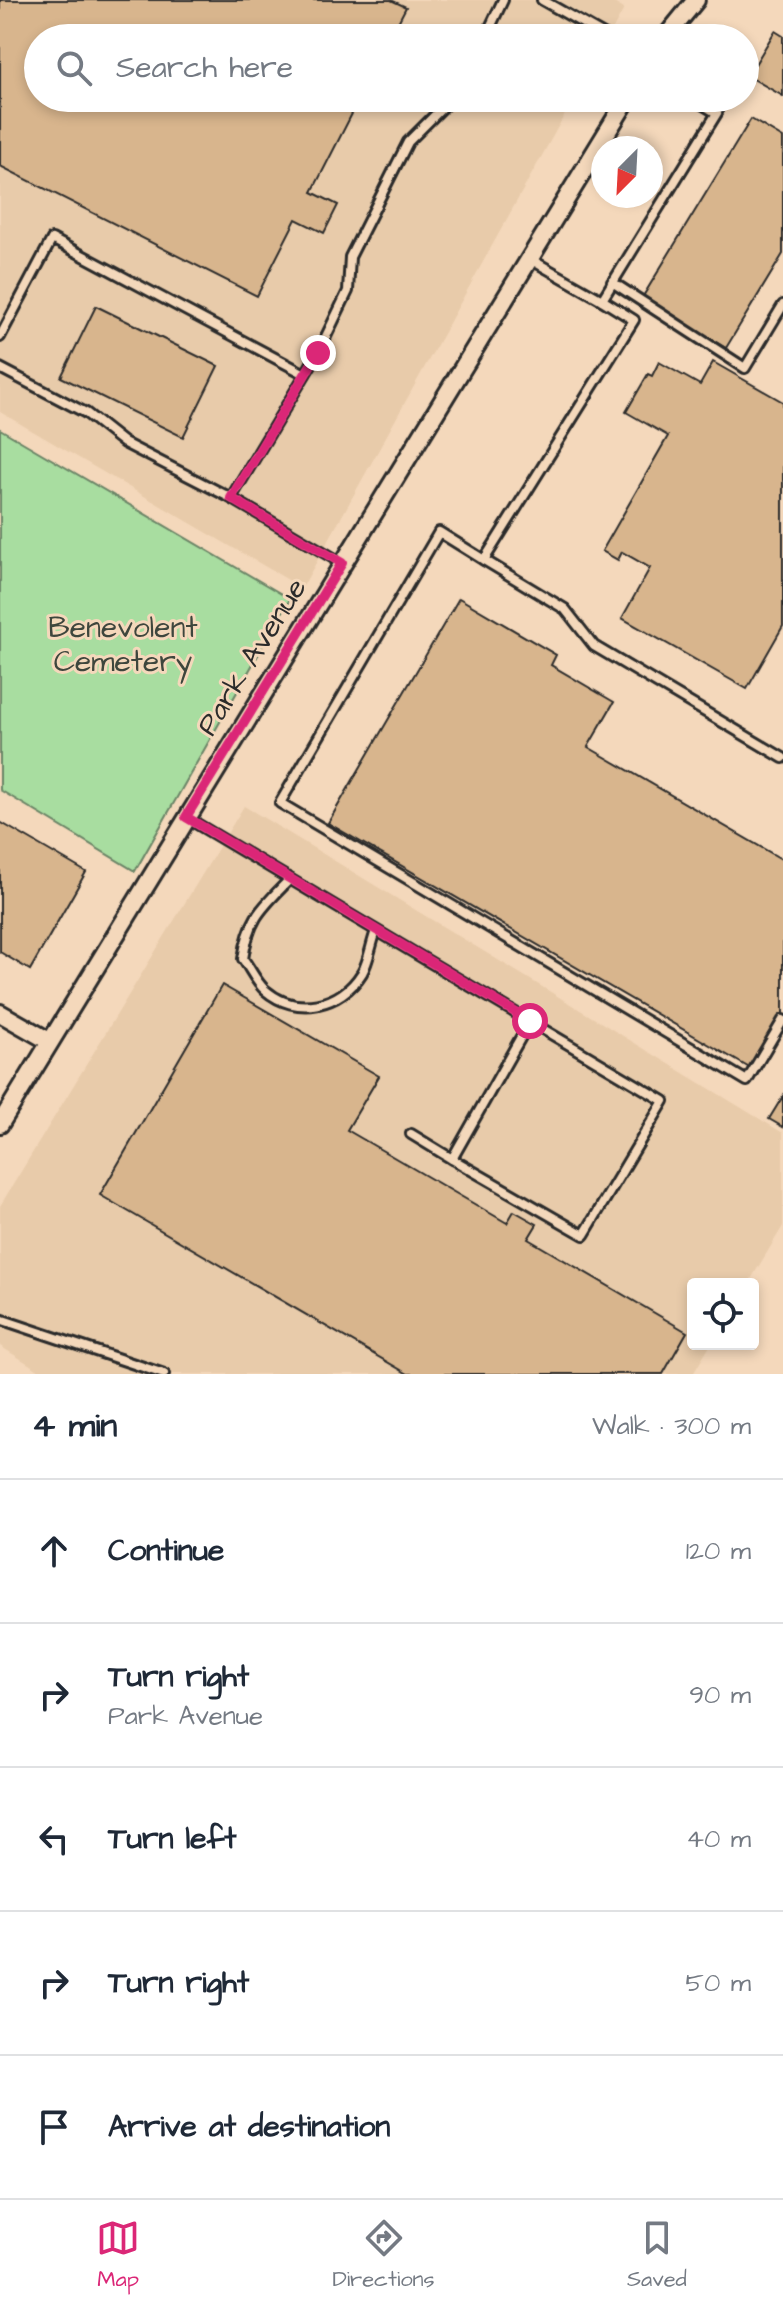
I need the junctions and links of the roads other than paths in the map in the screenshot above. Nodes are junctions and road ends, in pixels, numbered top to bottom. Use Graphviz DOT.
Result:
graph roads {
  1 [pos="503,0"];
  2 [pos="542,0"];
  3 [pos="696,0"];
  4 [pos="492,24"];
  5 [pos="584,24"];
  6 [pos="676,24"];
  7 [pos="438,112"];
  8 [pos="619,112"];
  9 [pos="715,112"];
  10 [pos="529,259"];
  11 [pos="612,282"];
  12 [pos="602,300"];
  13 [pos="783,305"];
  14 [pos="0,337"];
  15 [pos="0,368"];
  16 [pos="305,374"];
  17 [pos="231,498"];
  18 [pos="484,560"];
  19 [pos="342,563"];
  20 [pos="783,758"];
  21 [pos="186,817"];
  22 [pos="290,879"];
  23 [pos="376,931"];
  24 [pos="0,1013"];
  25 [pos="783,1020"];
  26 [pos="530,1021"];
  27 [pos="49,1041"];
  28 [pos="0,1124"];
  29 [pos="411,1134"];
  30 [pos="452,1159"];
  31 [pos="0,1319"];
  32 [pos="164,1374"];
  1 -- 4 [label="lane"];
  2 -- 5 [label="lane"];
  3 -- 6 [label="street"];
  7 -- 16 [label="lane"];
  8 -- 10 [label="street, Park Avenue"];
  9 -- 11 [label="lane"];
  10 -- 12 [label="lane"];
  10 -- 19 [label="street, Park Avenue"];
  11 -- 12 [label="lane"];
  11 -- 13 [label="lane"];
  12 -- 18 [label="lane"];
  14 -- 16 [label="lane"];
  15 -- 17 [label="lane"];
  16 -- 17 [label="lane"];
  17 -- 19 [label="lane"];
  18 -- 20 [label="lane"];
  18 -- 25 [label="lane"];
  19 -- 21 [label="street, Park Avenue"];
  21 -- 22 [label="lane"];
  21 -- 27 [label="street, Park Avenue"];
  22 -- 23 [label="lane"];
  22 -- 23 [label="lane"];
  23 -- 26 [label="lane"];
  24 -- 27 [label="street"];
  26 -- 30 [label="lane"];
  26 -- 30 [label="lane"];
  27 -- 28 [label="street, Park Avenue"];
  29 -- 30 [label="lane"];
  31 -- 32 [label="lane"];
}
